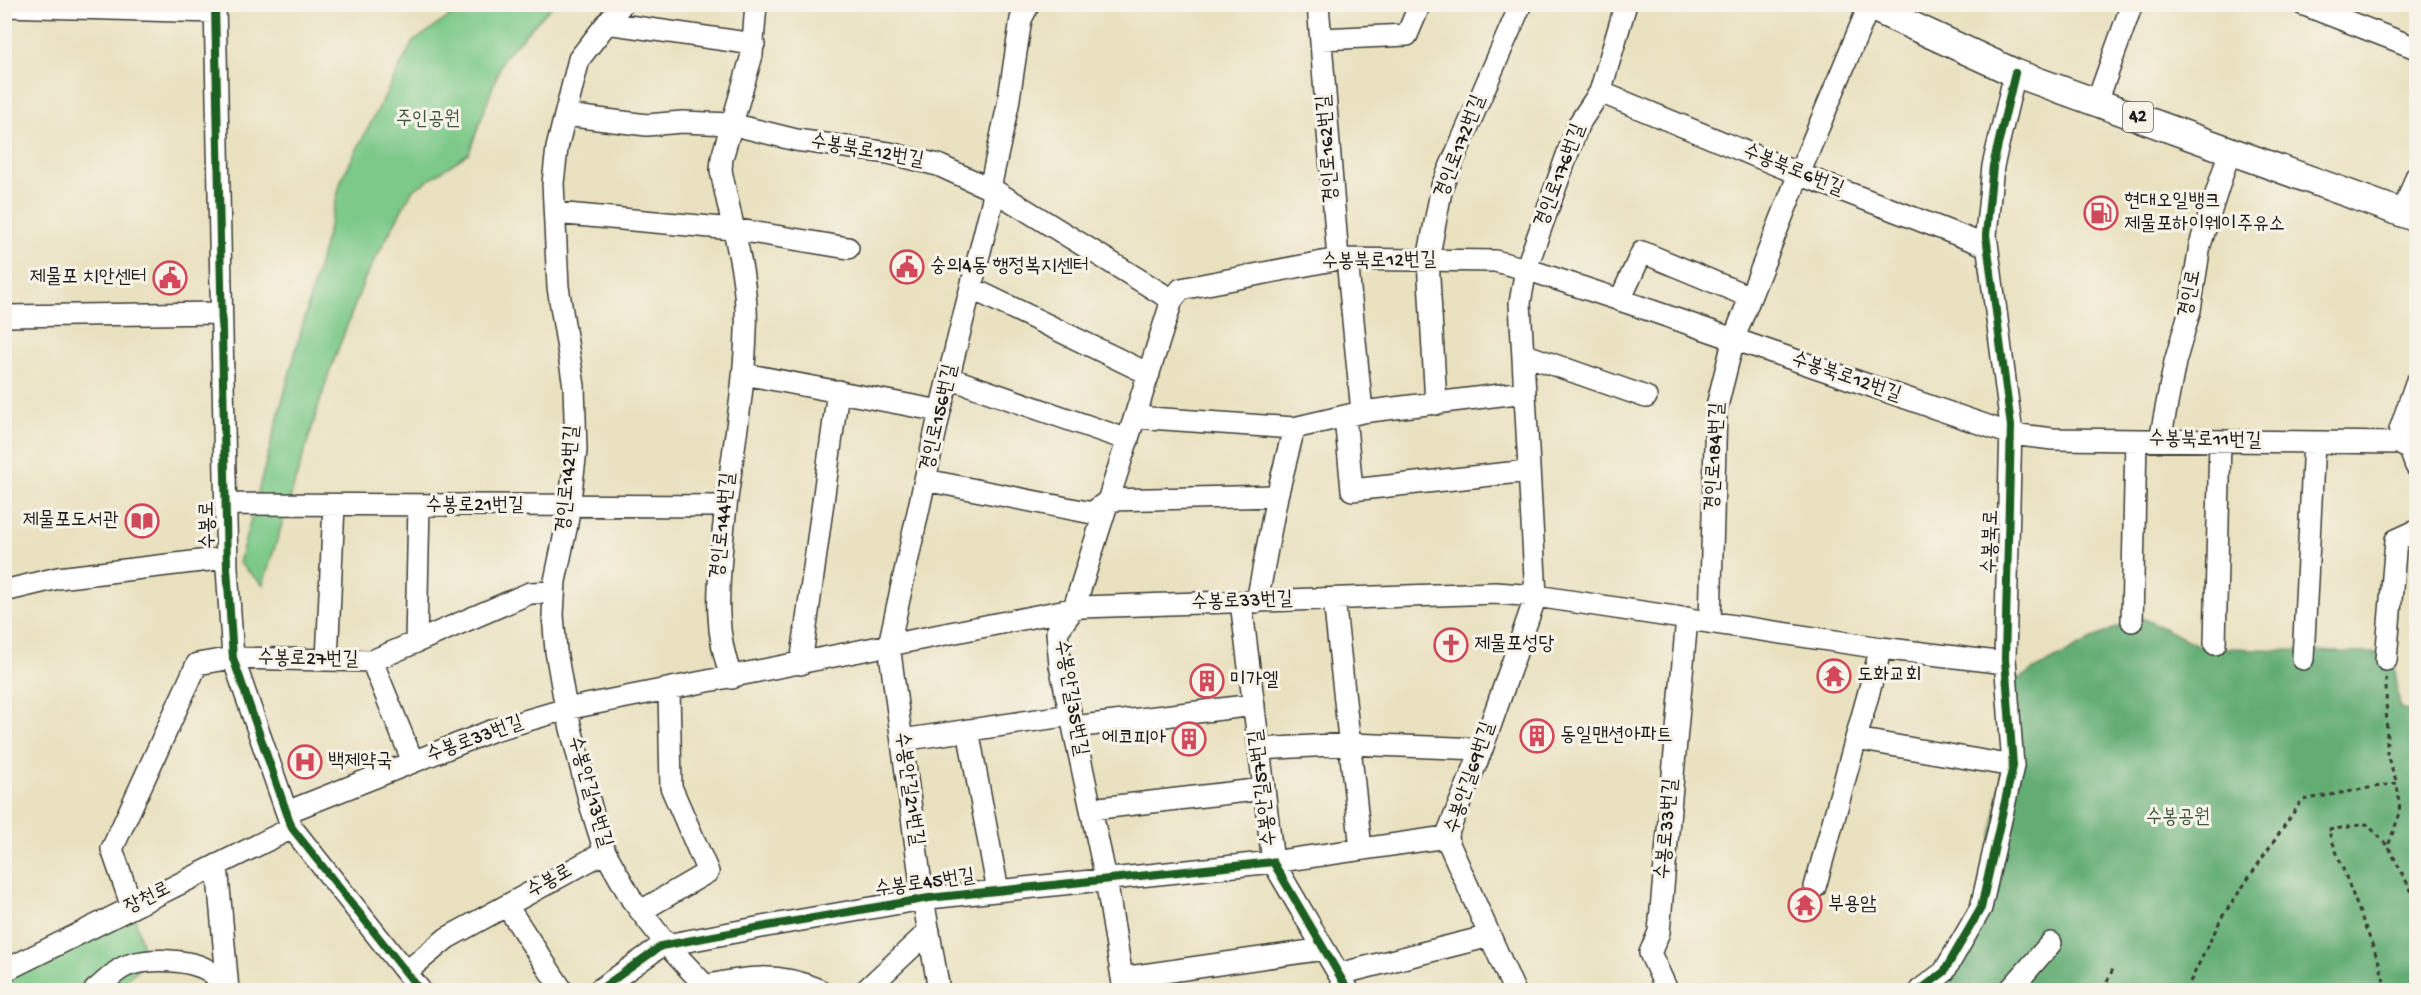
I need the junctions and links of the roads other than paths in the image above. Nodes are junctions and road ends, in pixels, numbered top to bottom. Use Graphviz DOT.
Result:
graph roads {
  1 [pos="622,4"];
  2 [pos="756,4"];
  3 [pos="1318,4"];
  4 [pos="1420,4"];
  5 [pos="1521,4"];
  6 [pos="1626,4"];
  7 [pos="2132,4"];
  8 [pos="1030,5"];
  9 [pos="1867,5"];
  10 [pos="4,6"];
  11 [pos="2305,6"];
  12 [pos="215,8"];
  13 [pos="607,23"];
  14 [pos="1321,39"];
  15 [pos="754,44"];
  16 [pos="2416,48"];
  17 [pos="2015,73"];
  18 [pos="1600,92"];
  19 [pos="2097,102"];
  20 [pos="565,115"];
  21 [pos="731,124"];
  22 [pos="2230,150"];
  23 [pos="1799,174"];
  24 [pos="2416,177"];
  25 [pos="992,190"];
  26 [pos="555,213"];
  27 [pos="2410,215"];
  28 [pos="733,229"];
  29 [pos="1987,246"];
  30 [pos="848,248"];
  31 [pos="1342,259"];
  32 [pos="1428,260"];
  33 [pos="1526,269"];
  34 [pos="971,288"];
  35 [pos="1750,297"];
  36 [pos="1172,300"];
  37 [pos="1620,300"];
  38 [pos="222,313"];
  39 [pos="6,316"];
  40 [pos="1734,339"];
  41 [pos="1523,354"];
  42 [pos="744,374"];
  43 [pos="1149,374"];
  44 [pos="949,378"];
  45 [pos="2416,383"];
  46 [pos="838,391"];
  47 [pos="1525,392"];
  48 [pos="1646,397"];
  49 [pos="1436,404"];
  50 [pos="940,411"];
  51 [pos="1353,414"];
  52 [pos="1135,417"];
  53 [pos="1294,428"];
  54 [pos="2011,434"];
  55 [pos="1128,440"];
  56 [pos="2136,440"];
  57 [pos="2160,440"];
  58 [pos="2220,441"];
  59 [pos="2314,442"];
  60 [pos="2399,443"];
  61 [pos="2416,466"];
  62 [pos="1528,471"];
  63 [pos="925,480"];
  64 [pos="1277,496"];
  65 [pos="1109,500"];
  66 [pos="225,504"];
  67 [pos="334,505"];
  68 [pos="419,506"];
  69 [pos="569,506"];
  70 [pos="725,506"];
  71 [pos="2416,531"];
  72 [pos="226,558"];
  73 [pos="4,591"];
  74 [pos="554,592"];
  75 [pos="1536,596"];
  76 [pos="1334,599"];
  77 [pos="1249,602"];
  78 [pos="1074,608"];
  79 [pos="1687,618"];
  80 [pos="2132,621"];
  81 [pos="1710,622"];
  82 [pos="416,642"];
  83 [pos="2215,644"];
  84 [pos="889,645"];
  85 [pos="1881,648"];
  86 [pos="233,658"];
  87 [pos="2303,659"];
  88 [pos="327,660"];
  89 [pos="2386,660"];
  90 [pos="372,661"];
  91 [pos="2005,663"];
  92 [pos="801,664"];
  93 [pos="732,678"];
  94 [pos="669,690"];
  95 [pos="1254,705"];
  96 [pos="566,709"];
  97 [pos="1072,721"];
  98 [pos="968,730"];
  99 [pos="1856,739"];
  100 [pos="902,740"];
  101 [pos="1350,744"];
  102 [pos="1259,749"];
  103 [pos="1482,749"];
  104 [pos="413,762"];
  105 [pos="2013,766"];
  106 [pos="1264,789"];
  107 [pos="1091,809"];
  108 [pos="290,820"];
  109 [pos="1446,837"];
  110 [pos="1361,849"];
  111 [pos="605,852"];
  112 [pos="1273,862"];
  113 [pos="217,865"];
  114 [pos="1106,879"];
  115 [pos="1815,887"];
  116 [pos="998,891"];
  117 [pos="923,899"];
  118 [pos="507,906"];
  119 [pos="132,908"];
  120 [pos="641,911"];
  121 [pos="929,931"];
  122 [pos="1490,936"];
  123 [pos="2051,943"];
  124 [pos="667,945"];
  125 [pos="1324,948"];
  126 [pos="4,970"];
  127 [pos="406,972"];
  128 [pos="1344,982"];
  129 [pos="1123,984"];
  130 [pos="706,988"];
  131 [pos="95,990"];
  132 [pos="226,990"];
  133 [pos="420,990"];
  134 [pos="562,990"];
  135 [pos="599,990"];
  136 [pos="819,990"];
  137 [pos="866,990"];
  138 [pos="939,990"];
  139 [pos="1514,990"];
  140 [pos="1666,990"];
  141 [pos="1920,990"];
  142 [pos="2010,990"];
  1 -- 13 [label="street, 경인로142번길"];
  2 -- 15 [label="street, 경인로144번길"];
  3 -- 14 [label="street, 경인로162번길"];
  4 -- 14 [label="street"];
  5 -- 32 [label="street, 경인로172번길"];
  6 -- 18 [label="street, 경인로176번길"];
  7 -- 19 [label="street"];
  8 -- 25 [label="street, 경인로156번길"];
  9 -- 17 [label="main road, 42"];
  9 -- 23 [label="street, 경인로184번길"];
  10 -- 12 [label="street, 수봉로"];
  11 -- 16 [label="street"];
  12 -- 38 [label="street, 수봉로"];
  13 -- 15 [label="street"];
  13 -- 20 [label="street, 경인로142번길"];
  14 -- 31 [label="street, 경인로162번길"];
  15 -- 21 [label="street, 경인로144번길"];
  17 -- 19 [label="main road, 42"];
  17 -- 29 [label="street, 수봉북로"];
  18 -- 23 [label="street, 수봉북로6번길"];
  18 -- 33 [label="street, 경인로176번길"];
  19 -- 22 [label="main road, 42"];
  20 -- 21 [label="street"];
  20 -- 26 [label="street, 경인로142번길"];
  21 -- 25 [label="street, 수봉북로12번길"];
  21 -- 28 [label="street, 경인로144번길"];
  22 -- 27 [label="main road, 42"];
  22 -- 57 [label="street, 경인로"];
  23 -- 29 [label="street, 수봉북로6번길"];
  23 -- 35 [label="street, 경인로184번길"];
  24 -- 27 [label="street"];
  25 -- 34 [label="street, 경인로156번길"];
  25 -- 36 [label="street, 수봉북로12번길"];
  26 -- 28 [label="street"];
  26 -- 69 [label="street, 경인로142번길"];
  28 -- 30 [label="street"];
  28 -- 42 [label="street, 경인로144번길"];
  29 -- 54 [label="street, 수봉북로"];
  31 -- 32 [label="street, 수봉북로12번길"];
  31 -- 36 [label="street, 수봉북로12번길"];
  31 -- 51 [label="street, 경인로162번길"];
  32 -- 33 [label="street, 수봉북로12번길"];
  32 -- 49 [label="street, 경인로172번길"];
  33 -- 37 [label="street, 수봉북로12번길"];
  33 -- 41 [label="street, 경인로176번길"];
  34 -- 43 [label="street"];
  34 -- 44 [label="street, 경인로156번길"];
  35 -- 37 [label="street"];
  35 -- 40 [label="street, 경인로184번길"];
  36 -- 43 [label="street, 수봉안길35번길"];
  37 -- 40 [label="street, 수봉북로12번길"];
  38 -- 39 [label="street"];
  38 -- 66 [label="street, 수봉로"];
  40 -- 54 [label="street, 수봉북로12번길"];
  40 -- 81 [label="street, 경인로184번길"];
  41 -- 47 [label="street, 경인로176번길"];
  41 -- 48 [label="street"];
  42 -- 46 [label="street"];
  42 -- 70 [label="street, 경인로144번길"];
  43 -- 52 [label="street, 수봉안길35번길"];
  44 -- 50 [label="street, 경인로156번길"];
  44 -- 55 [label="street"];
  45 -- 60 [label="street"];
  46 -- 50 [label="street"];
  46 -- 92 [label="street"];
  47 -- 49 [label="street"];
  47 -- 62 [label="street, 경인로176번길"];
  49 -- 51 [label="street"];
  50 -- 63 [label="street, 경인로156번길"];
  51 -- 53 [label="street"];
  51 -- 62 [label="street"];
  52 -- 53 [label="street"];
  52 -- 55 [label="street, 수봉안길35번길"];
  53 -- 64 [label="street, 수봉안길57번길"];
  54 -- 56 [label="street, 수봉북로11번길"];
  54 -- 91 [label="street, 수봉북로"];
  55 -- 65 [label="street, 수봉안길35번길"];
  56 -- 57 [label="street, 수봉북로11번길"];
  56 -- 80 [label="street"];
  57 -- 58 [label="street, 수봉북로11번길"];
  58 -- 59 [label="street, 수봉북로11번길"];
  58 -- 83 [label="street"];
  59 -- 60 [label="street, 수봉북로11번길"];
  59 -- 87 [label="street"];
  60 -- 61 [label="street"];
  62 -- 75 [label="street, 경인로176번길"];
  63 -- 65 [label="street"];
  63 -- 84 [label="street, 경인로156번길"];
  64 -- 65 [label="street"];
  64 -- 77 [label="street, 수봉안길57번길"];
  65 -- 78 [label="street, 수봉안길35번길"];
  66 -- 67 [label="street, 수봉로21번길"];
  66 -- 72 [label="street, 수봉로"];
  67 -- 68 [label="street, 수봉로21번길"];
  67 -- 88 [label="street"];
  68 -- 69 [label="street, 수봉로21번길"];
  68 -- 82 [label="street"];
  69 -- 70 [label="street, 수봉로21번길"];
  69 -- 74 [label="street, 경인로142번길"];
  70 -- 93 [label="street, 경인로144번길"];
  71 -- 89 [label="street"];
  72 -- 73 [label="street, 수봉로"];
  72 -- 86 [label="street, 수봉로"];
  74 -- 82 [label="street, 수봉로27번길"];
  74 -- 96 [label="street, 경인로142번길"];
  75 -- 76 [label="street, 수봉로33번길"];
  75 -- 79 [label="street, 수봉로33번길"];
  75 -- 103 [label="street, 수봉안길69번길"];
  76 -- 77 [label="street, 수봉로33번길"];
  76 -- 101 [label="street"];
  77 -- 78 [label="street, 수봉로33번길"];
  77 -- 95 [label="street, 수봉안길57번길"];
  78 -- 84 [label="street, 수봉로33번길"];
  78 -- 97 [label="street, 수봉안길35번길"];
  79 -- 81 [label="street, 수봉로33번길"];
  79 -- 140 [label="street, 수봉로33번길"];
  81 -- 85 [label="street, 수봉로33번길"];
  82 -- 90 [label="street, 수봉로27번길"];
  84 -- 92 [label="street, 수봉로33번길"];
  84 -- 100 [label="street, 수봉안길21번길"];
  85 -- 91 [label="street, 수봉로33번길"];
  85 -- 99 [label="street"];
  86 -- 88 [label="street, 수봉로27번길"];
  86 -- 108 [label="street, 수봉로"];
  86 -- 119 [label="street"];
  88 -- 90 [label="street, 수봉로27번길"];
  90 -- 104 [label="street"];
  91 -- 105 [label="street, 수봉북로"];
  92 -- 93 [label="street, 수봉로33번길"];
  93 -- 94 [label="street, 수봉로33번길"];
  94 -- 96 [label="street, 수봉로33번길"];
  94 -- 120 [label="street"];
  95 -- 97 [label="street"];
  95 -- 102 [label="street, 수봉안길57번길"];
  96 -- 104 [label="street, 수봉로33번길"];
  96 -- 111 [label="street, 수봉안길13번길"];
  97 -- 98 [label="street"];
  97 -- 107 [label="street, 수봉안길35번길"];
  98 -- 100 [label="street"];
  98 -- 116 [label="street"];
  99 -- 105 [label="street"];
  99 -- 115 [label="street"];
  100 -- 117 [label="street, 수봉안길21번길"];
  101 -- 102 [label="street"];
  101 -- 103 [label="street"];
  101 -- 110 [label="street"];
  102 -- 106 [label="street, 수봉안길57번길"];
  103 -- 109 [label="street, 수봉안길69번길"];
  104 -- 108 [label="street, 수봉로33번길"];
  105 -- 141 [label="street, 수봉북로"];
  106 -- 107 [label="street"];
  106 -- 112 [label="street, 수봉안길57번길"];
  107 -- 114 [label="street, 수봉안길35번길"];
  108 -- 113 [label="street, 장천로"];
  108 -- 127 [label="street, 수봉로"];
  109 -- 110 [label="street, 수봉로45번길"];
  109 -- 122 [label="street, 수봉안길69번길"];
  110 -- 112 [label="street, 수봉로45번길"];
  111 -- 118 [label="street, 수봉로"];
  111 -- 120 [label="street, 수봉안길13번길"];
  112 -- 114 [label="street, 수봉로45번길"];
  112 -- 125 [label="street, 수봉안길57번길"];
  113 -- 119 [label="street, 장천로"];
  113 -- 132 [label="street"];
  114 -- 116 [label="street, 수봉로45번길"];
  114 -- 129 [label="street, 수봉안길35번길"];
  116 -- 117 [label="street, 수봉로45번길"];
  117 -- 121 [label="street, 수봉안길21번길"];
  117 -- 124 [label="street, 수봉로45번길"];
  118 -- 127 [label="street, 수봉로"];
  118 -- 134 [label="street"];
  119 -- 126 [label="street, 장천로"];
  120 -- 124 [label="street, 수봉안길13번길"];
  121 -- 137 [label="street"];
  121 -- 138 [label="street, 수봉안길21번길"];
  122 -- 128 [label="street"];
  122 -- 139 [label="street, 수봉안길69번길"];
  123 -- 142 [label="street"];
  124 -- 130 [label="street, 수봉안길13번길"];
  124 -- 135 [label="street, 수봉로45번길"];
  125 -- 128 [label="street, 수봉안길57번길"];
  125 -- 129 [label="street"];
  127 -- 133 [label="street, 수봉로"];
  130 -- 136 [label="street, 수봉안길13번길"];
  131 -- 132 [label="street"];
}
